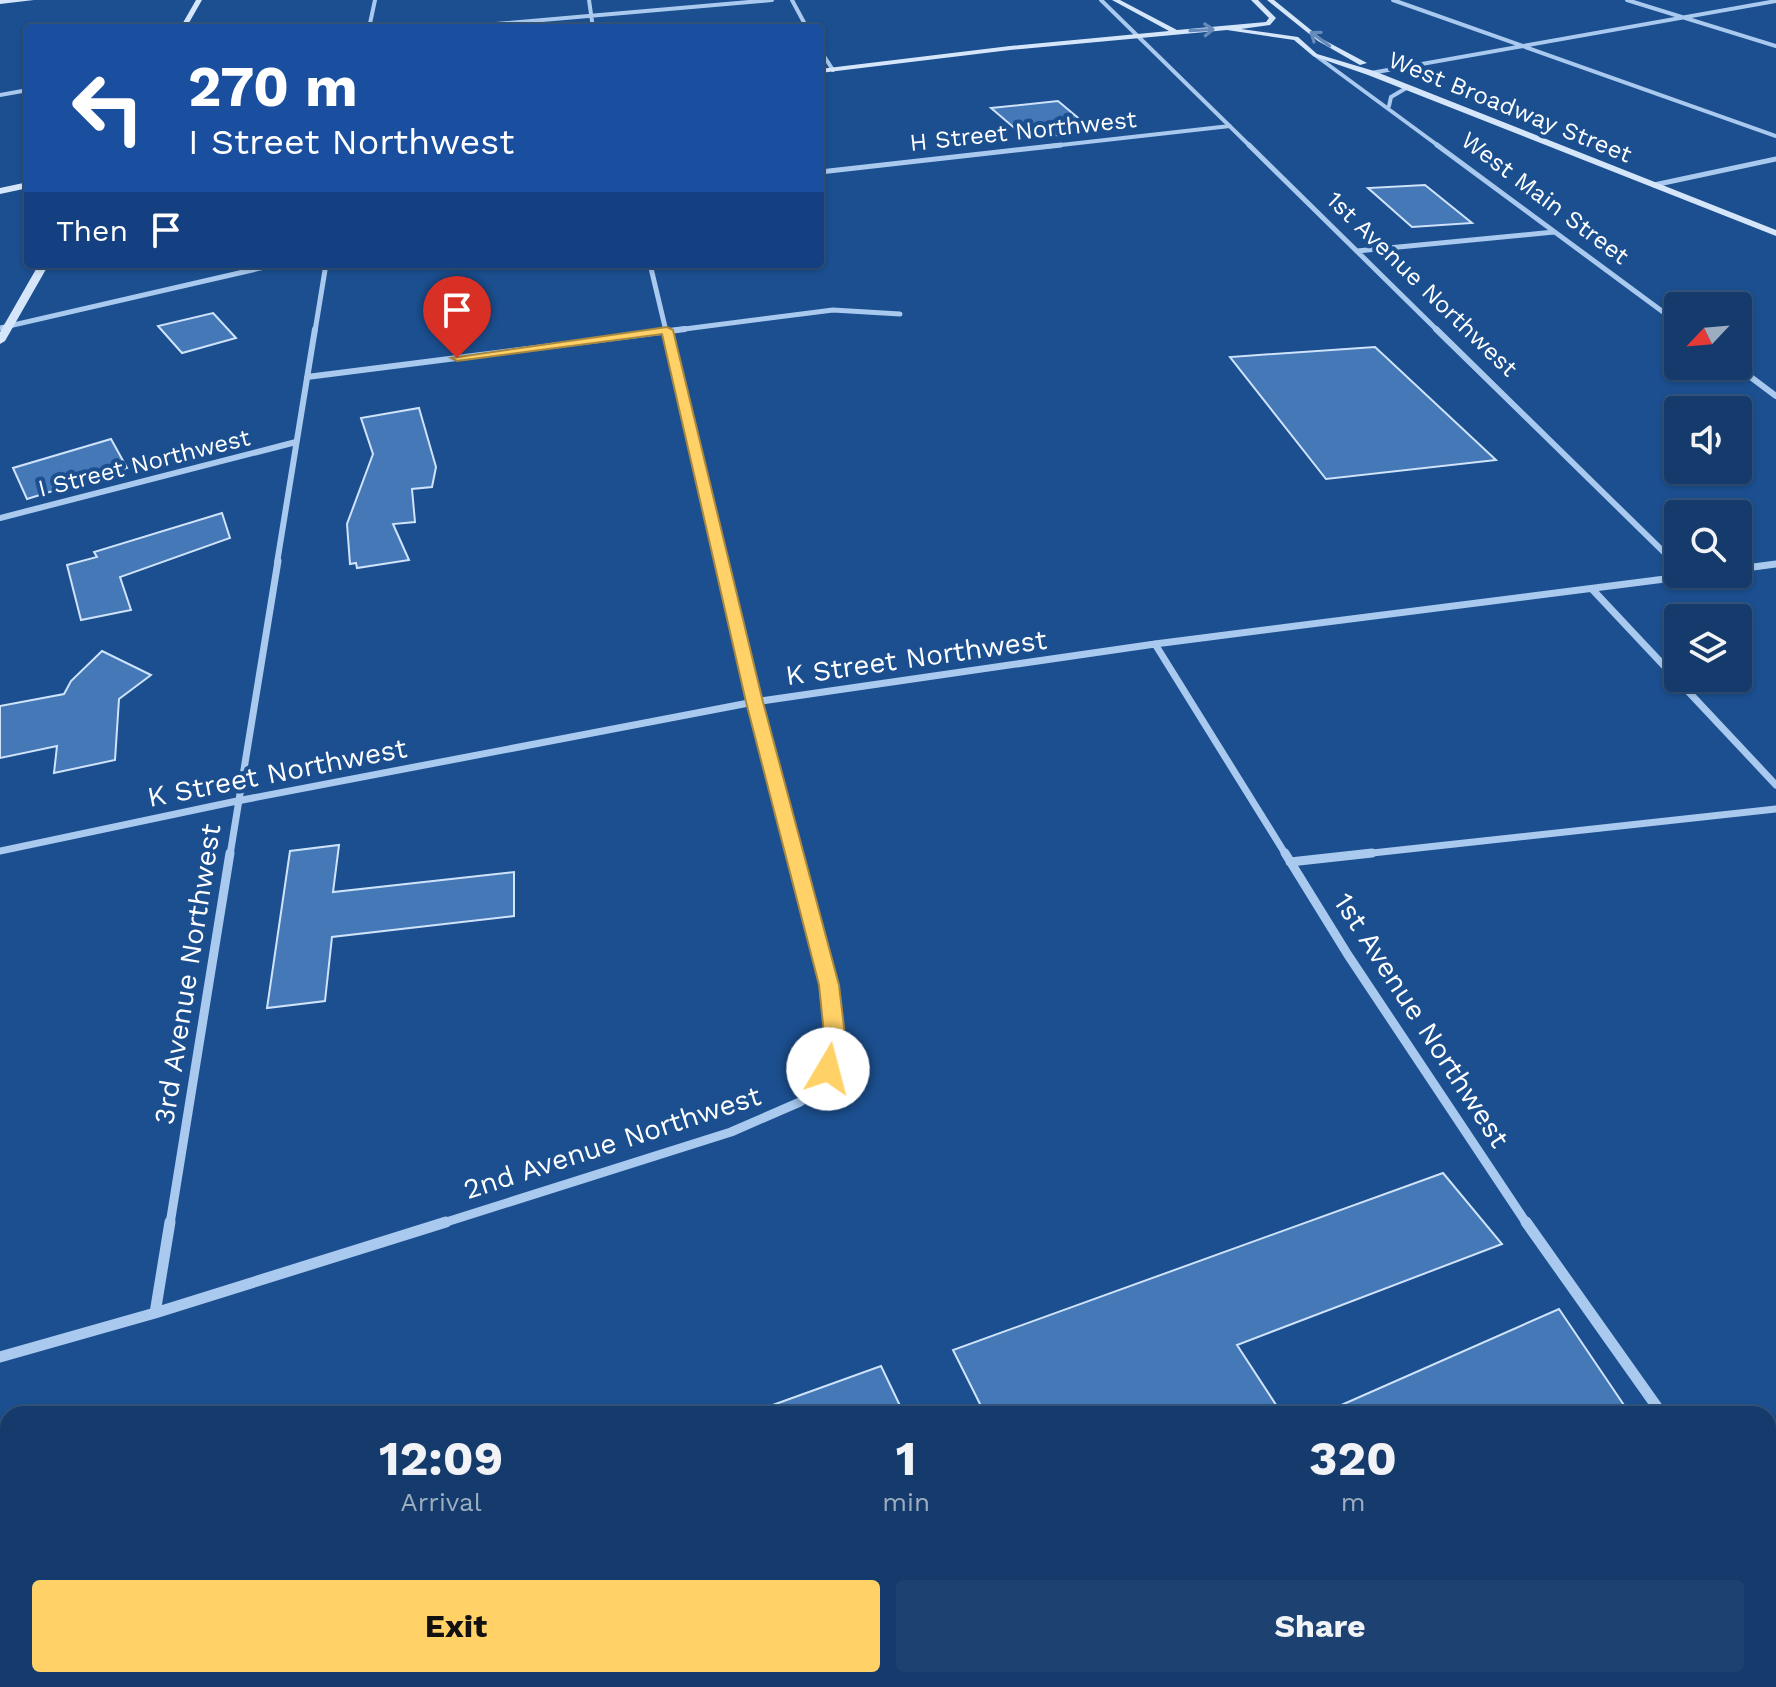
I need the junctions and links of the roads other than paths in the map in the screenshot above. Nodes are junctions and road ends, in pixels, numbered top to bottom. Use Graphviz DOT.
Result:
graph roads {
  1 [pos="31,0"];
  2 [pos="199,0"];
  3 [pos="375,0"];
  4 [pos="589,0"];
  5 [pos="772,0"];
  6 [pos="792,0"];
  7 [pos="1101,0"];
  8 [pos="1115,0"];
  9 [pos="1254,0"];
  10 [pos="1270,0"];
  11 [pos="1393,0"];
  12 [pos="1627,0"];
  13 [pos="1776,1"];
  14 [pos="0,2"];
  15 [pos="591,16"];
  16 [pos="1680,17"];
  17 [pos="185,24"];
  18 [pos="370,24"];
  19 [pos="497,24"];
  20 [pos="592,24"];
  21 [pos="805,24"];
  22 [pos="1230,29"];
  23 [pos="1175,31"];
  24 [pos="1133,36"];
  25 [pos="1519,46"];
  26 [pos="1776,46"];
  27 [pos="1315,55"];
  28 [pos="824,56"];
  29 [pos="833,70"];
  30 [pos="824,71"];
  31 [pos="1371,73"];
  32 [pos="1408,87"];
  33 [pos="24,91"];
  34 [pos="0,95"];
  35 [pos="1389,106"];
  36 [pos="1230,126"];
  37 [pos="1776,136"];
  38 [pos="1776,159"];
  39 [pos="824,172"];
  40 [pos="1654,185"];
  41 [pos="24,186"];
  42 [pos="0,191"];
  43 [pos="1554,232"];
  44 [pos="1776,233"];
  45 [pos="1357,251"];
  46 [pos="41,268"];
  47 [pos="261,268"];
  48 [pos="325,268"];
  49 [pos="651,268"];
  50 [pos="1664,313"];
  51 [pos="900,314"];
  52 [pos="4,327"];
  53 [pos="667,330"];
  54 [pos="0,341"];
  55 [pos="307,377"];
  56 [pos="1752,378"];
  57 [pos="1776,396"];
  58 [pos="296,442"];
  59 [pos="0,518"];
  60 [pos="1664,552"];
  61 [pos="1776,564"];
  62 [pos="1752,567"];
  63 [pos="1664,578"];
  64 [pos="1592,589"];
  65 [pos="1155,644"];
  66 [pos="754,702"];
  67 [pos="1776,785"];
  68 [pos="237,801"];
  69 [pos="1776,809"];
  70 [pos="0,851"];
  71 [pos="1290,862"];
  72 [pos="155,1313"];
  73 [pos="0,1357"];
  74 [pos="1656,1406"];
  1 -- 14 [label="main road"];
  2 -- 17 [label="main road"];
  3 -- 18 [label="street"];
  4 -- 15 [label="street"];
  5 -- 15 [label="street"];
  6 -- 21 [label="street"];
  7 -- 24 [label="street"];
  8 -- 23 [label="main road"];
  9 -- 22 [label="main road"];
  31 -- 10 [label="main road, one-way"];
  11 -- 25 [label="street"];
  12 -- 16 [label="street"];
  13 -- 16 [label="street"];
  15 -- 19 [label="street"];
  15 -- 20 [label="street"];
  16 -- 25 [label="street"];
  16 -- 26 [label="street"];
  23 -- 22 [label="main road, one-way"];
  22 -- 27 [label="main road, West Broadway Street"];
  23 -- 24 [label="main road"];
  24 -- 29 [label="main road"];
  24 -- 36 [label="street, 1st Avenue Northwest"];
  25 -- 31 [label="street"];
  25 -- 37 [label="street"];
  27 -- 31 [label="main road, West Broadway Street"];
  27 -- 35 [label="street, West Main Street"];
  28 -- 29 [label="street"];
  29 -- 30 [label="main road"];
  31 -- 32 [label="main road, West Broadway Street"];
  32 -- 35 [label="street"];
  32 -- 40 [label="main road, West Broadway Street"];
  33 -- 34 [label="street"];
  35 -- 43 [label="street, West Main Street"];
  36 -- 39 [label="street, H Street Northwest"];
  36 -- 45 [label="street, 1st Avenue Northwest"];
  38 -- 40 [label="street"];
  40 -- 44 [label="main road, West Broadway Street"];
  41 -- 42 [label="main road"];
  43 -- 45 [label="street"];
  43 -- 50 [label="street, West Main Street"];
  45 -- 60 [label="street, 1st Avenue Northwest"];
  46 -- 52 [label="main road"];
  47 -- 52 [label="street"];
  48 -- 55 [label="street, 3rd Avenue Northwest"];
  49 -- 53 [label="street, 2nd Avenue Northwest"];
  51 -- 53 [label="street"];
  52 -- 54 [label="main road"];
  53 -- 55 [label="street"];
  53 -- 66 [label="street, 2nd Avenue Northwest"];
  55 -- 58 [label="street, 3rd Avenue Northwest"];
  56 -- 57 [label="street"];
  58 -- 59 [label="street, I Street Northwest"];
  58 -- 68 [label="street, 3rd Avenue Northwest"];
  61 -- 62 [label="street"];
  63 -- 64 [label="street, K Street Northwest"];
  64 -- 65 [label="street, K Street Northwest"];
  64 -- 67 [label="street"];
  65 -- 66 [label="street, K Street Northwest"];
  65 -- 71 [label="street, 1st Avenue Northwest"];
  66 -- 68 [label="street, K Street Northwest"];
  66 -- 72 [label="street, 2nd Avenue Northwest"];
  68 -- 70 [label="street, K Street Northwest"];
  68 -- 72 [label="street, 3rd Avenue Northwest"];
  69 -- 71 [label="street"];
  71 -- 74 [label="street, 1st Avenue Northwest"];
  72 -- 73 [label="street, 2nd Avenue Northwest"];
}
